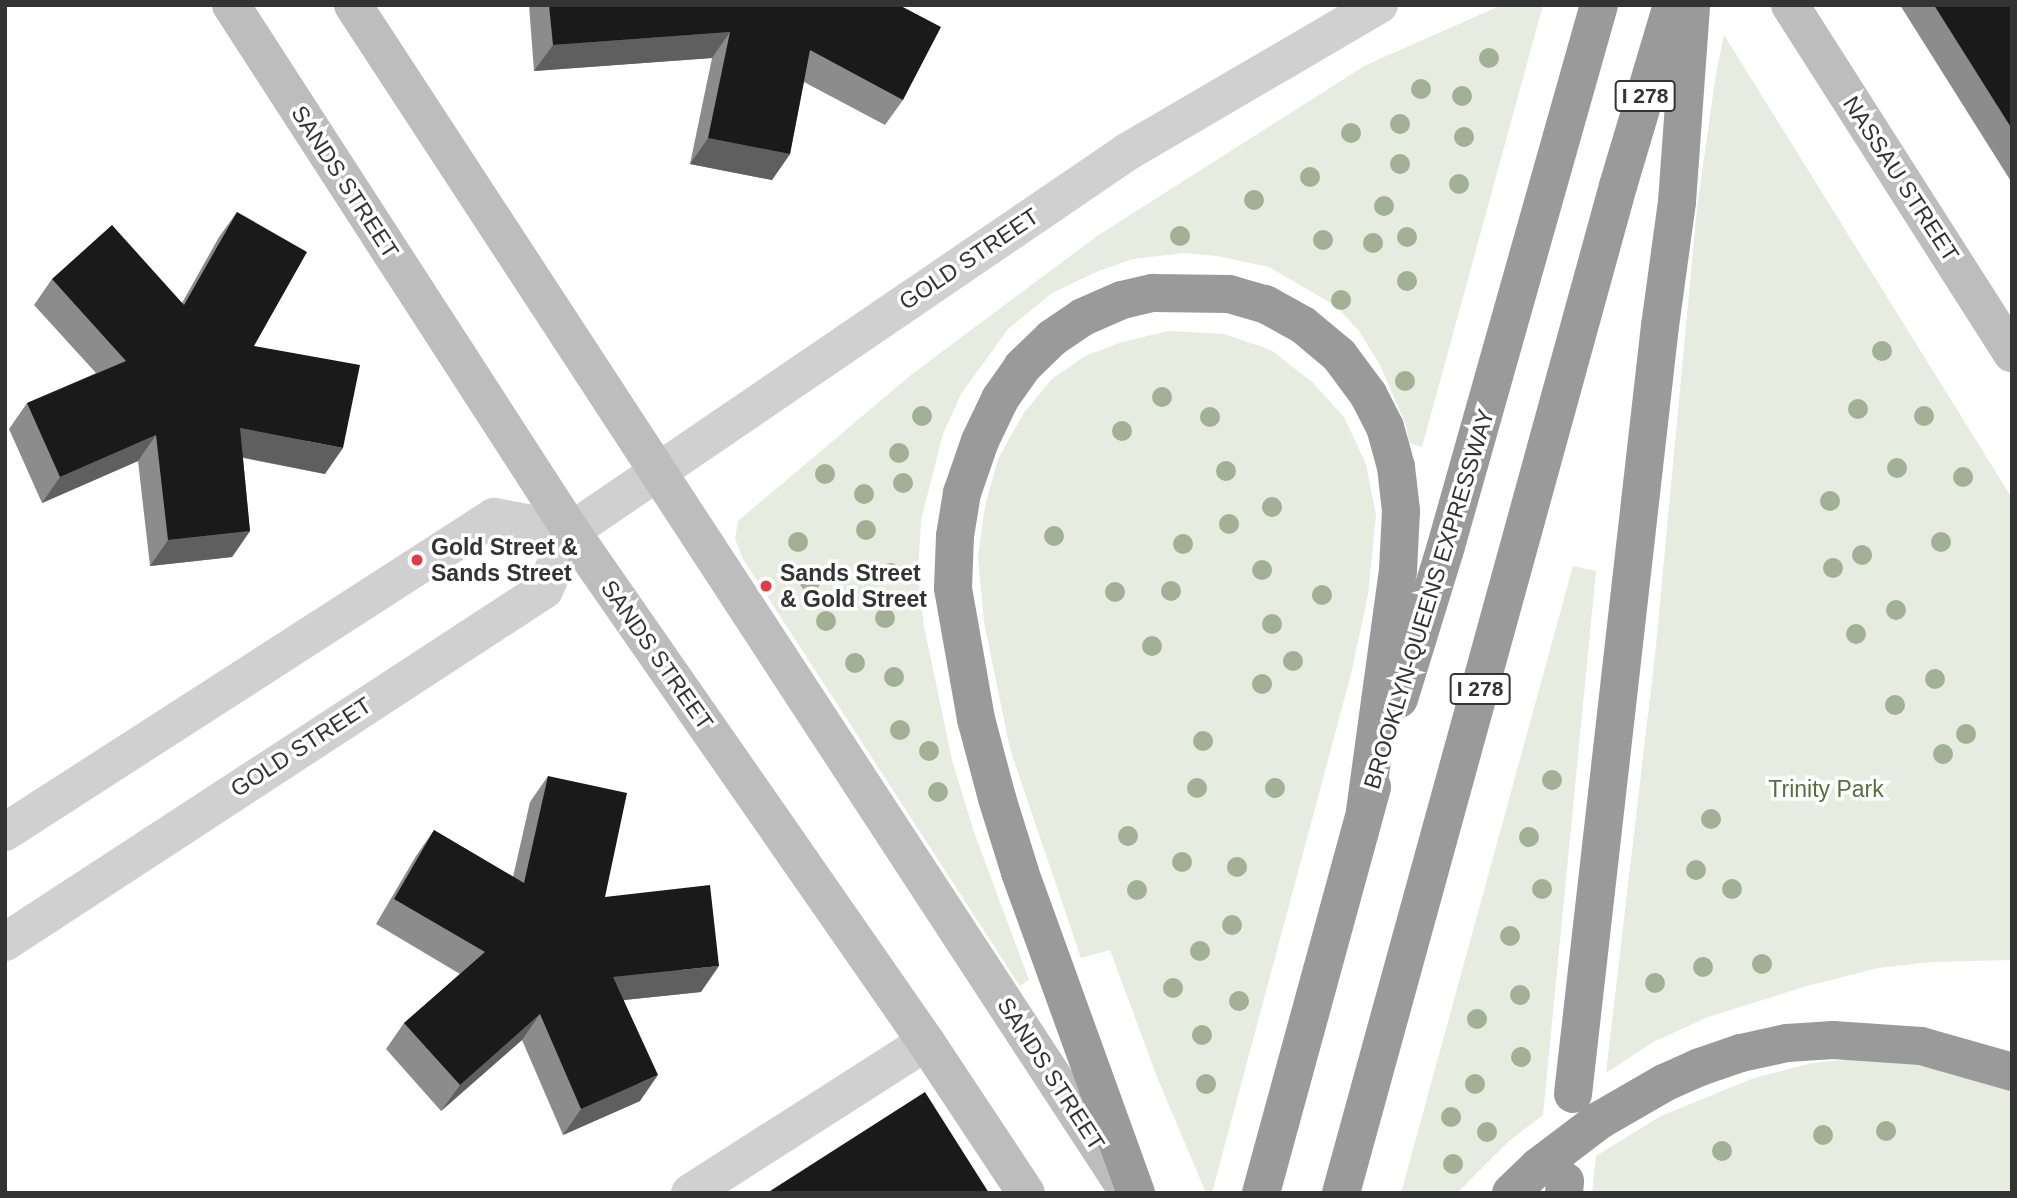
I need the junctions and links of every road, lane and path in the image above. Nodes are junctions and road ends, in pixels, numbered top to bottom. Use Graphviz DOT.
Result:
graph roads {
  1 [pos="231,5"];
  2 [pos="353,5"];
  3 [pos="1379,5"];
  4 [pos="1599,5"];
  5 [pos="1672,5"];
  6 [pos="1691,5"];
  7 [pos="1790,5"];
  8 [pos="2012,352"];
  9 [pos="657,472"];
  10 [pos="571,531"];
  11 [pos="1365,811"];
  12 [pos="5,832"];
  13 [pos="5,942"];
  14 [pos="926,1042"];
  15 [pos="2012,1072"];
  16 [pos="1586,1107"];
  17 [pos="1556,1180"];
  18 [pos="690,1193"];
  19 [pos="1026,1193"];
  20 [pos="1129,1193"];
  21 [pos="1136,1193"];
  22 [pos="1261,1193"];
  23 [pos="1341,1193"];
  24 [pos="1511,1193"];
  1 -- 10 [label="main road, SANDS STREET"];
  2 -- 9 [label="main road, SANDS STREET"];
  3 -- 9 [label="street, GOLD STREET"];
  4 -- 11 [label="highway, BROOKLYN-QUEENS EXPRESSWAY / I 278"];
  5 -- 23 [label="highway, I 278"];
  6 -- 16 [label="highway"];
  7 -- 8 [label="main road, NASSAU STREET"];
  9 -- 10 [label="street, GOLD STREET"];
  9 -- 20 [label="main road, SANDS STREET"];
  10 -- 12 [label="street"];
  10 -- 13 [label="street, GOLD STREET"];
  10 -- 14 [label="main road, SANDS STREET"];
  11 -- 21 [label="highway"];
  11 -- 22 [label="highway, BROOKLYN-QUEENS EXPRESSWAY / I 278"];
  14 -- 18 [label="street"];
  14 -- 19 [label="main road, SANDS STREET"];
  15 -- 16 [label="highway"];
  16 -- 17 [label="highway, bridge"];
  17 -- 24 [label="highway"];
}
